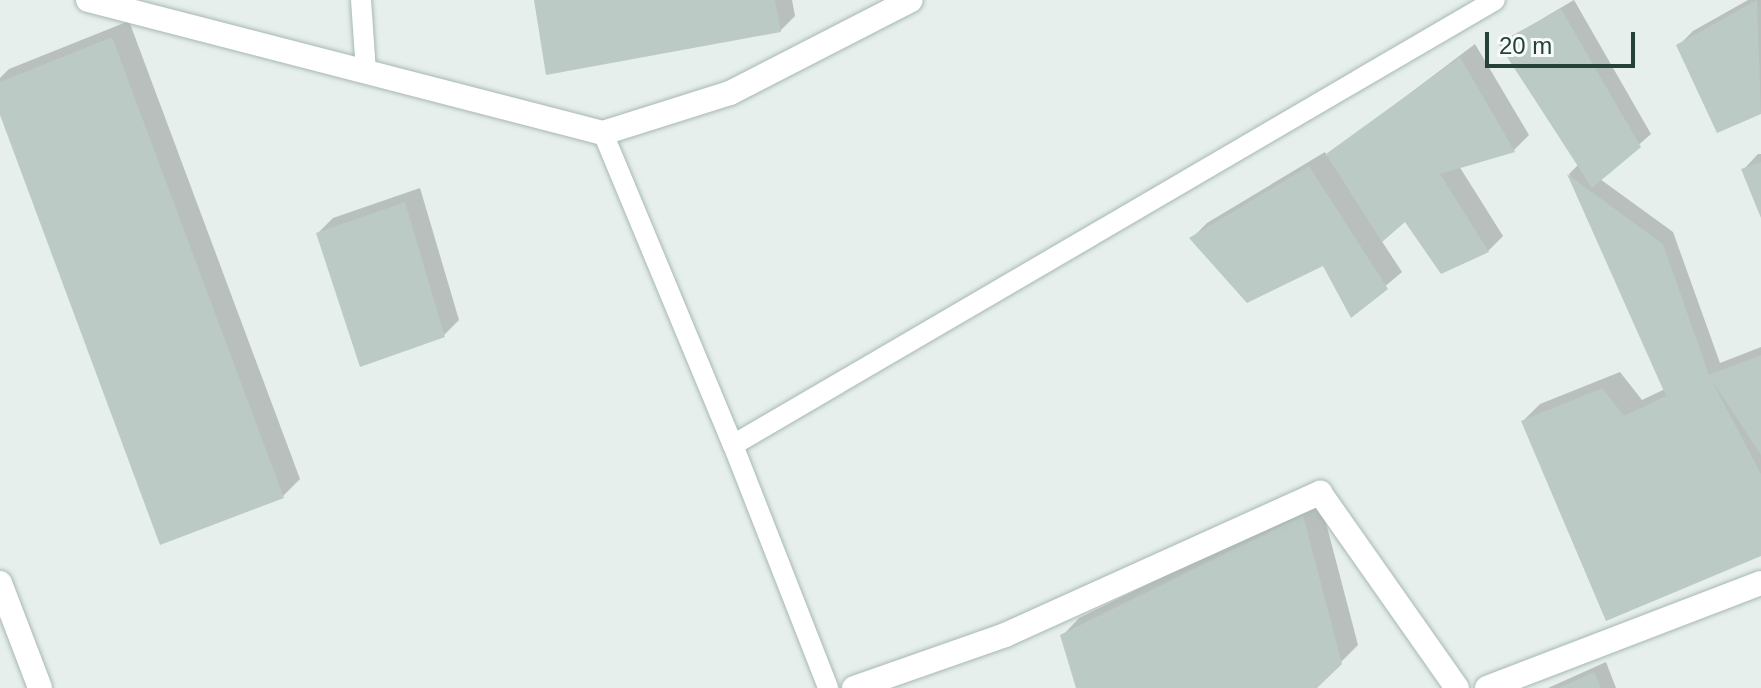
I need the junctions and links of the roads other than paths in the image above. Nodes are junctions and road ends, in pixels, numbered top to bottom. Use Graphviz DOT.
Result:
graph roads {
  1 [pos="88,0"];
  2 [pos="361,0"];
  3 [pos="911,0"];
  4 [pos="1495,0"];
  5 [pos="366,72"];
  6 [pos="603,133"];
  7 [pos="733,445"];
  8 [pos="0,583"];
  9 [pos="1761,583"];
  10 [pos="40,688"];
  11 [pos="828,688"];
  12 [pos="854,688"];
  13 [pos="1457,688"];
  14 [pos="1487,688"];
  1 -- 5 [label="street"];
  2 -- 5 [label="lane"];
  3 -- 6 [label="street"];
  4 -- 7 [label="lane"];
  5 -- 6 [label="street"];
  6 -- 7 [label="lane"];
  7 -- 11 [label="lane"];
  8 -- 10 [label="street"];
  9 -- 14 [label="street"];
  12 -- 13 [label="street"];
}
